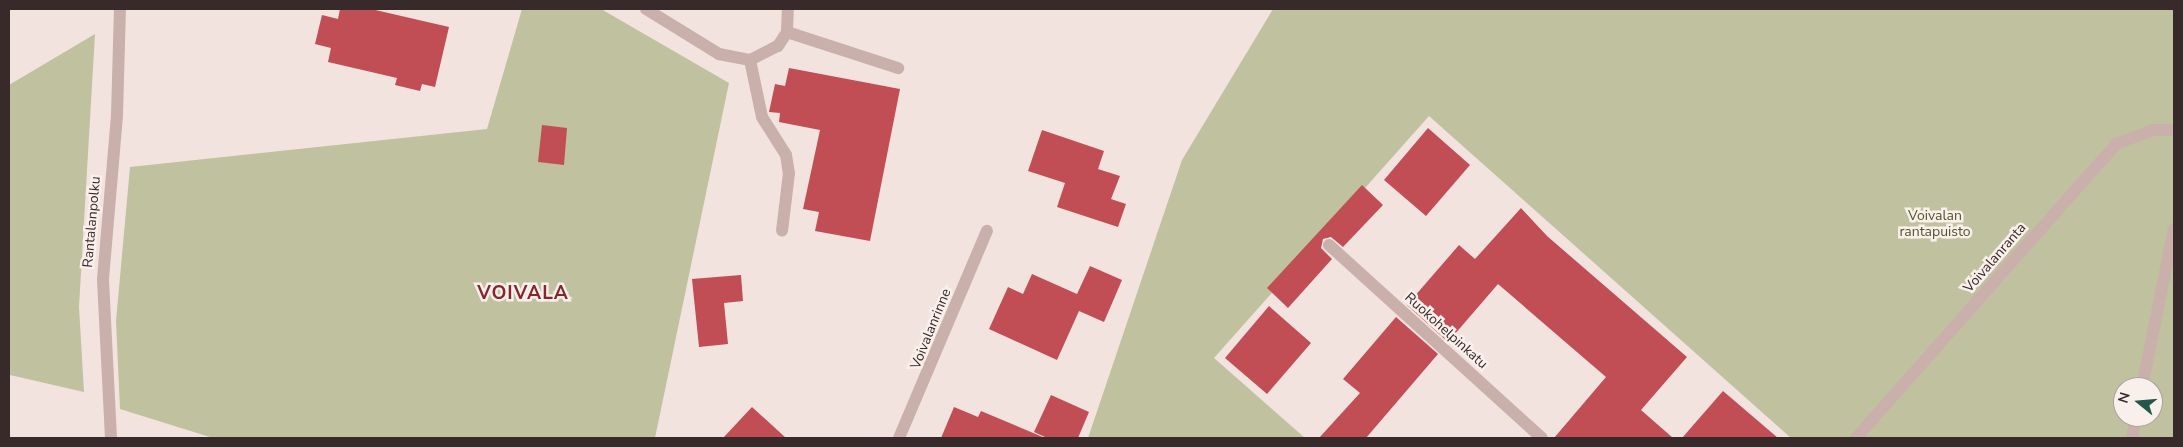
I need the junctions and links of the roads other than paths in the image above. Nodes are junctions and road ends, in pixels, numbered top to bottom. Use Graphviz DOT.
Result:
graph roads {
  1 [pos="120,9"];
  2 [pos="646,9"];
  3 [pos="788,9"];
  4 [pos="787,32"];
  5 [pos="750,60"];
  6 [pos="898,68"];
  7 [pos="2174,130"];
  8 [pos="2174,229"];
  9 [pos="986,231"];
  10 [pos="782,232"];
  11 [pos="1329,246"];
  12 [pos="2144,377"];
  13 [pos="111,438"];
  14 [pos="900,438"];
  15 [pos="1542,438"];
  16 [pos="1856,438"];
  1 -- 13 [label="street, Rantalanpolku"];
  2 -- 5 [label="street"];
  3 -- 4 [label="street"];
  4 -- 5 [label="street"];
  4 -- 6 [label="street"];
  5 -- 10 [label="street"];
  7 -- 16 [label="street, Voivalanranta"];
  8 -- 12 [label="street"];
  9 -- 14 [label="street, Voivalanrinne"];
  11 -- 15 [label="street, Ruokohelpinkatu"];
}
